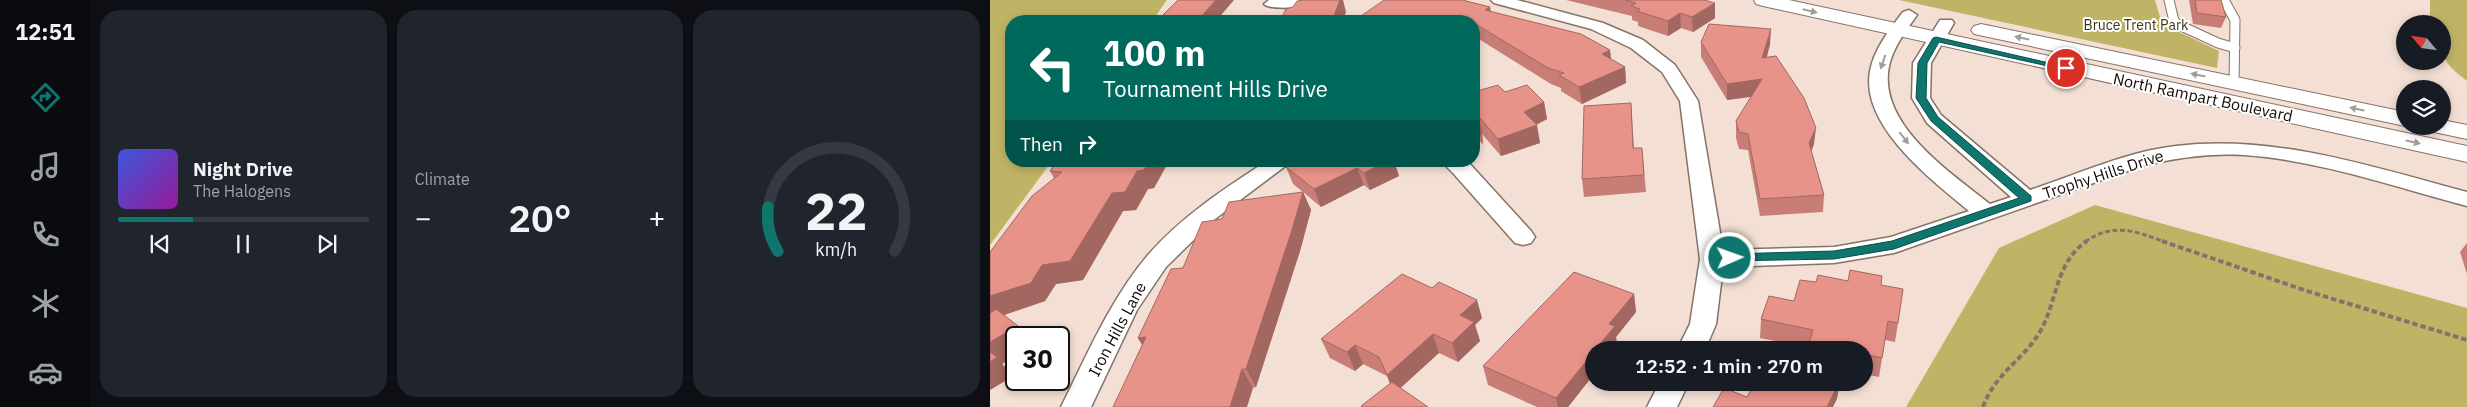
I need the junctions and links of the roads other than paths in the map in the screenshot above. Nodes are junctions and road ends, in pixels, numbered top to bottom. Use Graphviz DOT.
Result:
graph roads {
  1 [pos="1316,0"];
  2 [pos="1499,0"];
  3 [pos="1763,0"];
  4 [pos="1838,0"];
  5 [pos="2169,0"];
  6 [pos="2224,0"];
  7 [pos="1273,2"];
  8 [pos="1268,15"];
  9 [pos="1903,23"];
  10 [pos="1941,31"];
  11 [pos="2235,48"];
  12 [pos="2112,67"];
  13 [pos="2234,83"];
  14 [pos="2396,117"];
  15 [pos="2451,129"];
  16 [pos="2467,132"];
  17 [pos="2467,154"];
  18 [pos="1273,167"];
  19 [pos="1460,167"];
  20 [pos="2027,199"];
  21 [pos="2467,199"];
  22 [pos="1986,213"];
  23 [pos="1523,236"];
  24 [pos="1712,259"];
  25 [pos="1695,341"];
  26 [pos="1670,391"];
  27 [pos="1076,407"];
  28 [pos="1662,407"];
  1 -- 7 [label="street"];
  2 -- 24 [label="street"];
  3 -- 9 [label="main road, North Rampart Boulevard, one-way"];
  4 -- 9 [label="main road, North Rampart Boulevard"];
  5 -- 11 [label="lane"];
  6 -- 11 [label="lane"];
  7 -- 8 [label="street"];
  9 -- 10 [label="main road, North Rampart Boulevard"];
  9 -- 22 [label="street, one-way"];
  10 -- 12 [label="main road, North Rampart Boulevard"];
  10 -- 20 [label="street"];
  11 -- 13 [label="lane"];
  13 -- 12 [label="main road, North Rampart Boulevard, one-way"];
  12 -- 17 [label="main road, North Rampart Boulevard, one-way"];
  14 -- 13 [label="main road, North Rampart Boulevard, one-way"];
  15 -- 16 [label="main road"];
  18 -- 27 [label="street, Iron Hills Lane"];
  19 -- 23 [label="street"];
  20 -- 21 [label="street, Trophy Hills Drive"];
  20 -- 22 [label="street, Trophy Hills Drive"];
  22 -- 24 [label="street, Trophy Hills Drive"];
  24 -- 25 [label="street"];
  26 -- 28 [label="street"];
}
